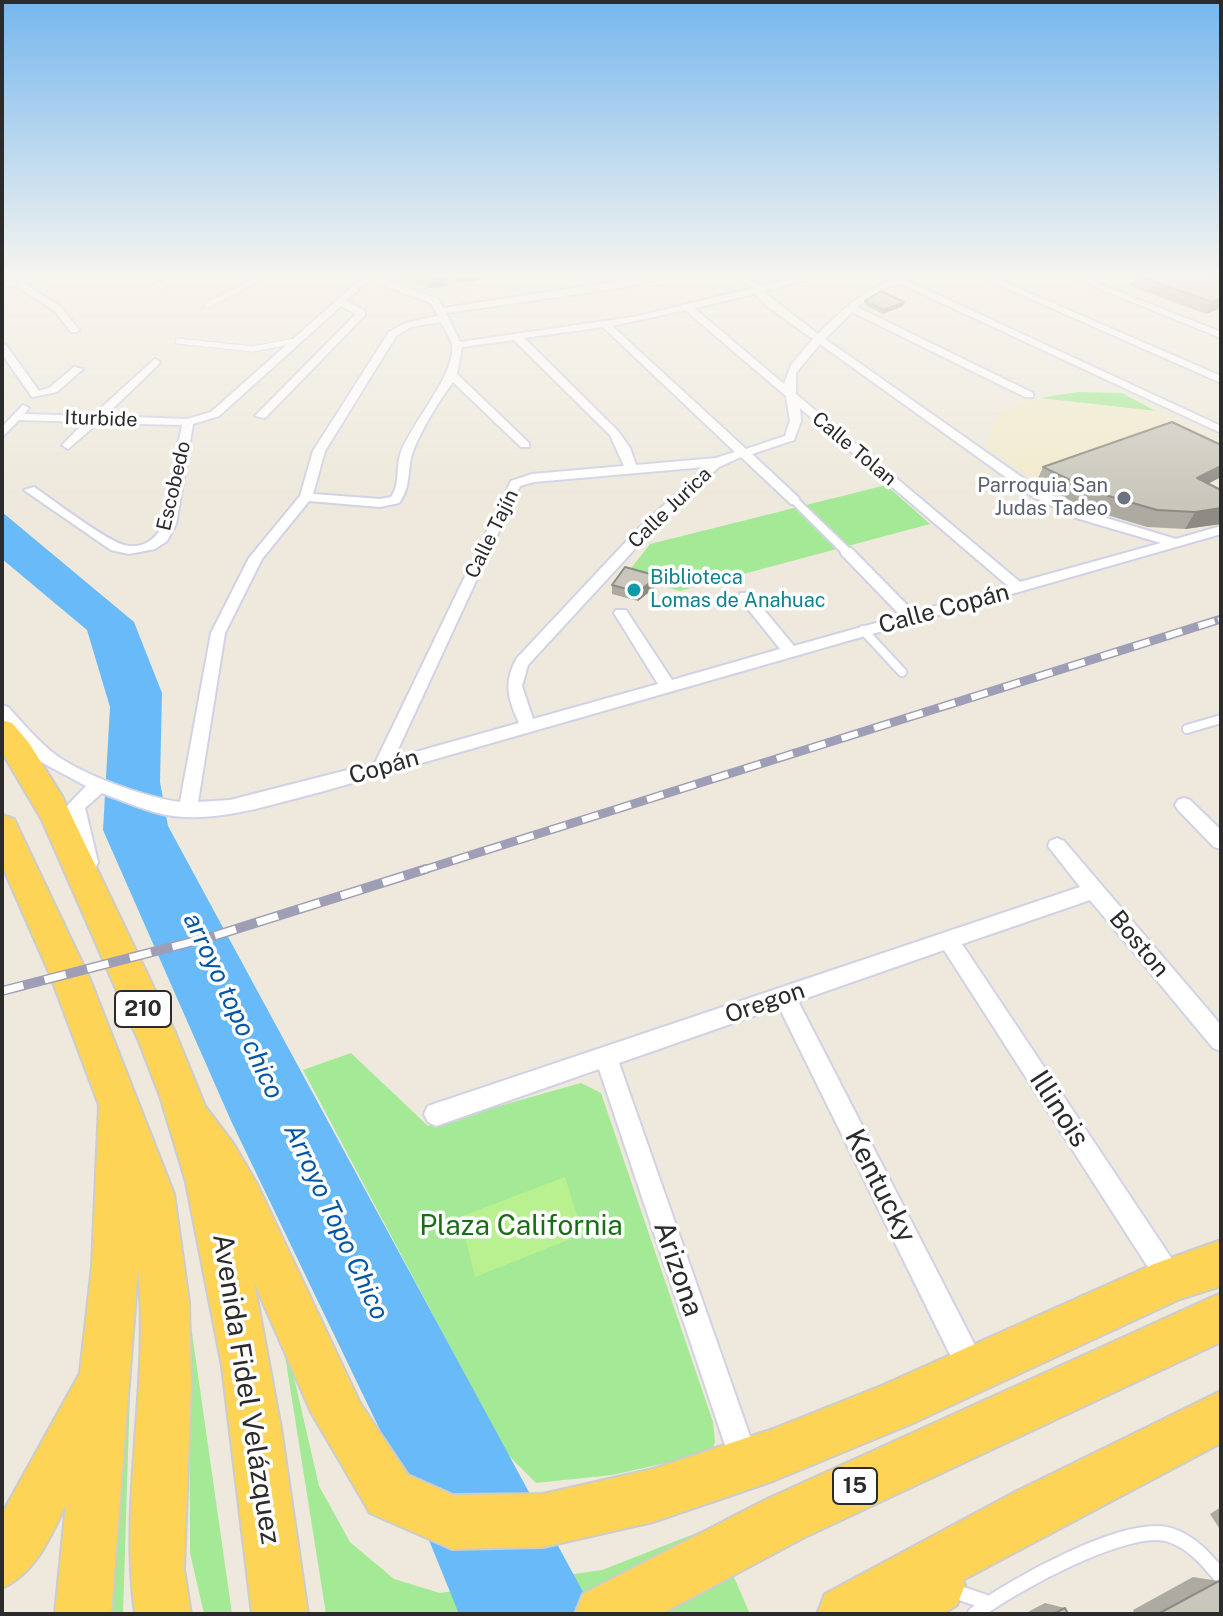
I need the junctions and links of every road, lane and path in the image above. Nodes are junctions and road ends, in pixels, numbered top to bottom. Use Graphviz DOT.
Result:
graph roads {
  1 [pos="4,350"];
  2 [pos="285,350"];
  3 [pos="325,350"];
  4 [pos="382,350"];
  5 [pos="456,350"];
  6 [pos="529,350"];
  7 [pos="633,350"];
  8 [pos="737,350"];
  9 [pos="811,350"];
  10 [pos="837,350"];
  11 [pos="938,350"];
  12 [pos="1050,350"];
  13 [pos="1153,350"];
  14 [pos="155,362"];
  15 [pos="78,369"];
  16 [pos="452,375"];
  17 [pos="1221,380"];
  18 [pos="36,395"];
  19 [pos="1029,395"];
  20 [pos="794,399"];
  21 [pos="261,416"];
  22 [pos="15,417"];
  23 [pos="93,417"];
  24 [pos="188,422"];
  25 [pos="1221,430"];
  26 [pos="2,434"];
  27 [pos="68,445"];
  28 [pos="525,445"];
  29 [pos="744,455"];
  30 [pos="716,462"];
  31 [pos="631,468"];
  32 [pos="30,490"];
  33 [pos="306,497"];
  34 [pos="795,501"];
  35 [pos="1221,530"];
  36 [pos="1177,542"];
  37 [pos="846,551"];
  38 [pos="1020,589"];
  39 [pos="745,596"];
  40 [pos="621,613"];
  41 [pos="913,619"];
  42 [pos="863,630"];
  43 [pos="789,650"];
  44 [pos="902,672"];
  45 [pos="667,685"];
  46 [pos="2,711"];
  47 [pos="1221,719"];
  48 [pos="528,725"];
  49 [pos="1187,729"];
  50 [pos="2,731"];
  51 [pos="381,768"];
  52 [pos="104,786"];
  53 [pos="1184,805"];
  54 [pos="188,810"];
  55 [pos="2,828"];
  56 [pos="1221,842"];
  57 [pos="1057,846"];
  58 [pos="1095,890"];
  59 [pos="103,923"];
  60 [pos="947,938"];
  61 [pos="784,996"];
  62 [pos="1221,1041"];
  63 [pos="606,1058"];
  64 [pos="120,1105"];
  65 [pos="436,1114"];
  66 [pos="189,1119"];
  67 [pos="1221,1263"];
  68 [pos="1171,1280"];
  69 [pos="1221,1317"];
  70 [pos="977,1377"];
  71 [pos="103,1378"];
  72 [pos="1221,1416"];
  73 [pos="750,1480"];
  74 [pos="1034,1511"];
  75 [pos="2,1560"];
  76 [pos="1221,1577"];
  77 [pos="989,1603"];
  78 [pos="946,1604"];
  79 [pos="83,1614"];
  80 [pos="163,1614"];
  81 [pos="280,1614"];
  82 [pos="603,1614"];
  83 [pos="845,1614"];
  84 [pos="893,1614"];
  1 -- 18 [label="street, Iturbide"];
  2 -- 24 [label="street, Escobedo"];
  3 -- 21 [label="street"];
  4 -- 33 [label="street"];
  5 -- 16 [label="street"];
  6 -- 31 [label="street"];
  7 -- 29 [label="street"];
  8 -- 20 [label="street, Calle Tolan"];
  9 -- 20 [label="street, Calle Jurica"];
  10 -- 36 [label="street"];
  11 -- 19 [label="street"];
  12 -- 25 [label="street"];
  13 -- 17 [label="street"];
  14 -- 23 [label="street"];
  15 -- 18 [label="street"];
  16 -- 28 [label="street"];
  16 -- 33 [label="street"];
  18 -- 22 [label="street"];
  20 -- 29 [label="street, Calle Jurica"];
  20 -- 38 [label="street, Calle Tolan"];
  22 -- 23 [label="street, Iturbide"];
  22 -- 26 [label="street"];
  23 -- 24 [label="street, Iturbide"];
  23 -- 27 [label="street"];
  24 -- 32 [label="street, Escobedo"];
  29 -- 30 [label="street, Calle Jurica"];
  29 -- 34 [label="street"];
  30 -- 31 [label="street, Calle Tajín"];
  30 -- 48 [label="street, Calle Jurica"];
  31 -- 51 [label="street, Calle Tajín"];
  33 -- 54 [label="street"];
  34 -- 37 [label="street"];
  35 -- 36 [label="street, Calle Copán"];
  36 -- 38 [label="street, Calle Copán"];
  37 -- 41 [label="street"];
  38 -- 41 [label="street, Calle Copán"];
  39 -- 43 [label="street"];
  40 -- 45 [label="street"];
  41 -- 42 [label="street, Calle Copán"];
  42 -- 43 [label="street, Calle Copán"];
  42 -- 44 [label="lane"];
  43 -- 45 [label="street, Calle Copán"];
  45 -- 48 [label="street, Copán"];
  46 -- 52 [label="street, Copán"];
  47 -- 49 [label="lane"];
  48 -- 51 [label="street, Copán"];
  50 -- 59 [label="highway, Avenida Fidel Velázquez / 210"];
  51 -- 54 [label="street, Copán"];
  52 -- 54 [label="street, Copán"];
  52 -- 59 [label="street"];
  53 -- 56 [label="street"];
  55 -- 64 [label="highway, 210"];
  57 -- 58 [label="street, Boston"];
  58 -- 60 [label="street, Oregon"];
  58 -- 62 [label="street, Boston"];
  59 -- 66 [label="highway, Avenida Fidel Velázquez / 210"];
  60 -- 61 [label="street, Oregon"];
  60 -- 68 [label="street, Illinois"];
  61 -- 63 [label="street, Oregon"];
  61 -- 70 [label="street, Kentucky"];
  63 -- 65 [label="street, Oregon"];
  63 -- 73 [label="street, Arizona"];
  64 -- 71 [label="highway, 210"];
  64 -- 80 [label="highway"];
  66 -- 73 [label="highway"];
  66 -- 81 [label="highway, Avenida Fidel Velázquez / 210"];
  67 -- 68 [label="highway"];
  68 -- 70 [label="highway"];
  69 -- 82 [label="highway, 15"];
  70 -- 73 [label="highway"];
  71 -- 75 [label="highway"];
  71 -- 79 [label="highway, 210"];
  72 -- 74 [label="highway"];
  74 -- 78 [label="highway"];
  74 -- 83 [label="highway"];
  76 -- 77 [label="lane"];
  77 -- 78 [label="lane"];
  77 -- 78 [label="lane"];
  78 -- 84 [label="highway"];
}
